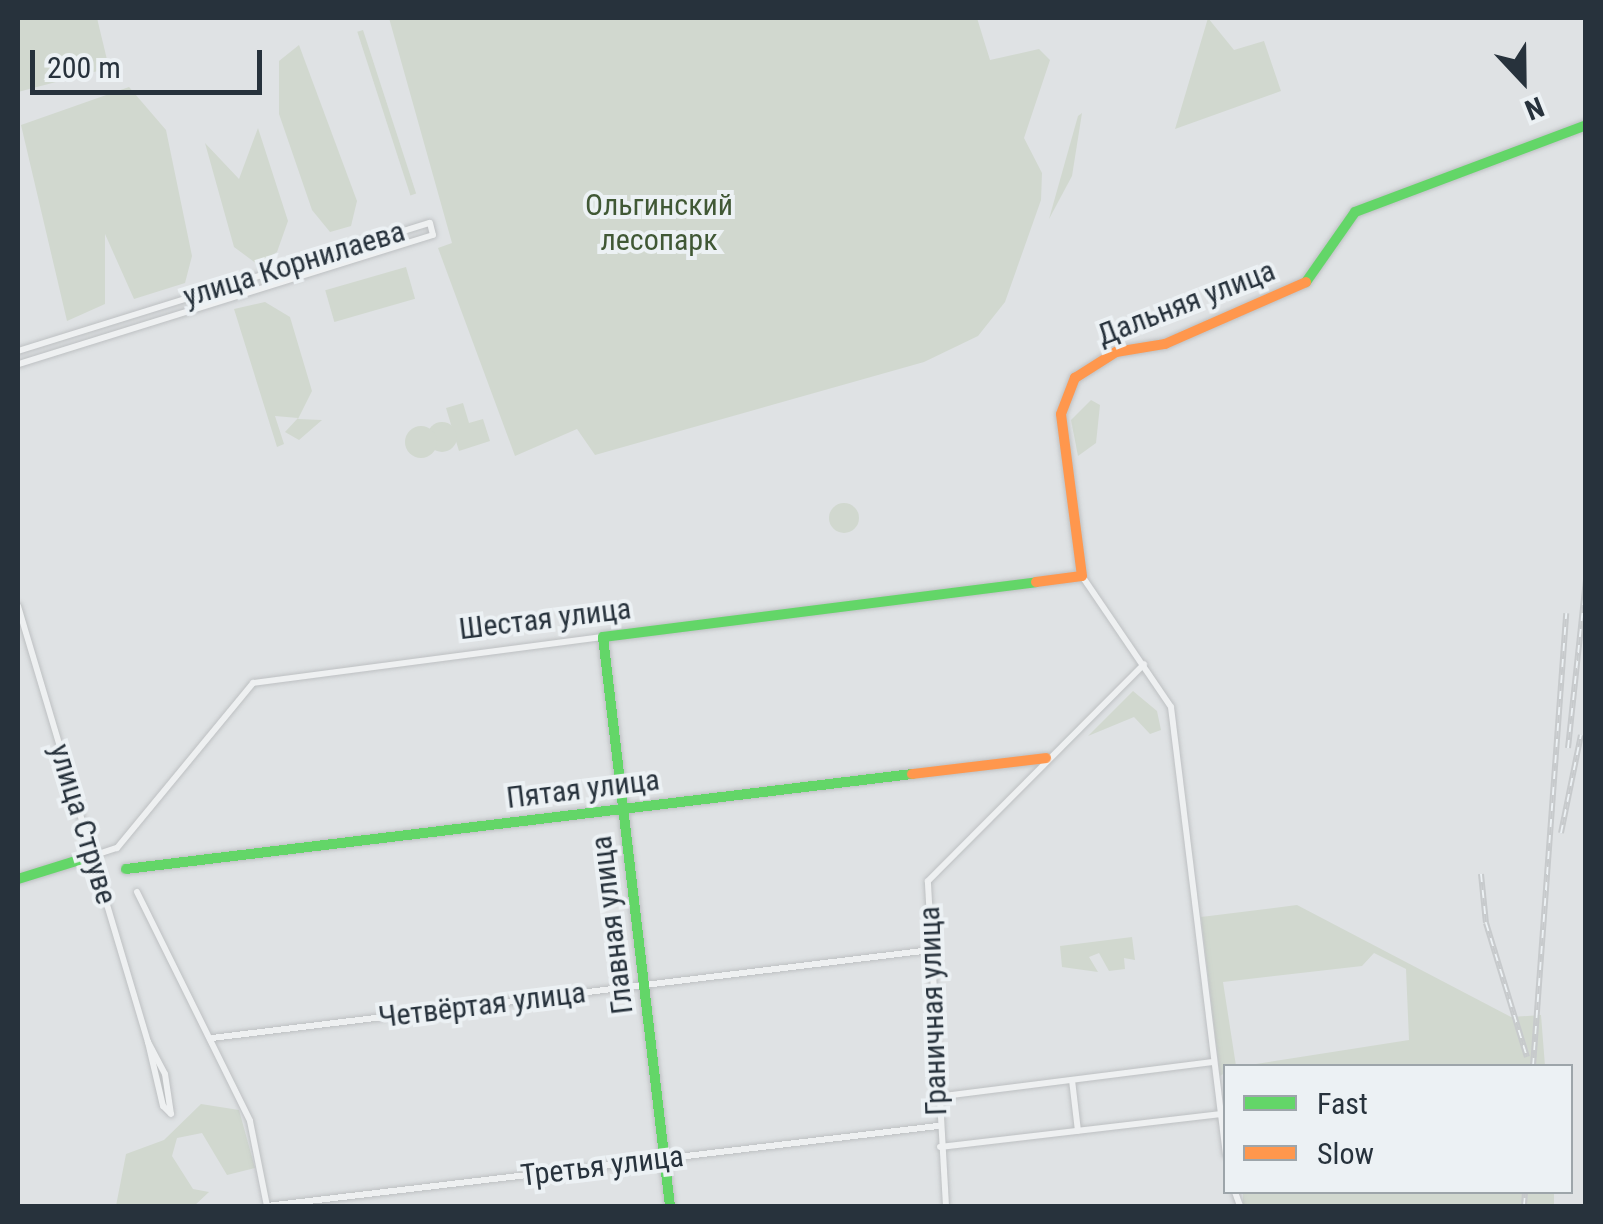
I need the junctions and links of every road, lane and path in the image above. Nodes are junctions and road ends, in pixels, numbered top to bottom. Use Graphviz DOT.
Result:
graph roads {
  1 [pos="1586,125"];
  2 [pos="18,351"];
  3 [pos="18,364"];
  4 [pos="1082,576"];
  5 [pos="18,606"];
  6 [pos="603,637"];
  7 [pos="1144,664"];
  8 [pos="1046,758"];
  9 [pos="623,809"];
  10 [pos="92,856"];
  11 [pos="126,869"];
  12 [pos="18,878"];
  13 [pos="136,892"];
  14 [pos="930,950"];
  15 [pos="644,985"];
  16 [pos="212,1038"];
  17 [pos="148,1042"];
  18 [pos="1214,1062"];
  19 [pos="1072,1080"];
  20 [pos="936,1097"];
  21 [pos="1220,1114"];
  22 [pos="938,1126"];
  23 [pos="1078,1131"];
  24 [pos="1223,1134"];
  25 [pos="940,1147"];
  26 [pos="664,1158"];
  27 [pos="267,1206"];
  28 [pos="670,1206"];
  29 [pos="946,1206"];
  1 -- 4 [label="street, Дальняя улица"];
  2 -- 3 [label="street, улица Корнилаева"];
  4 -- 6 [label="street, Шестая улица"];
  4 -- 7 [label="street"];
  5 -- 10 [label="street, улица Струве"];
  6 -- 9 [label="street, Главная улица"];
  6 -- 10 [label="street, Шестая улица"];
  7 -- 8 [label="street, Граничная улица"];
  7 -- 18 [label="street"];
  8 -- 9 [label="street, Пятая улица"];
  8 -- 14 [label="street, Граничная улица"];
  9 -- 11 [label="street, Пятая улица"];
  9 -- 15 [label="street, Главная улица"];
  10 -- 12 [label="street"];
  10 -- 17 [label="street, улица Струве"];
  13 -- 16 [label="street"];
  14 -- 15 [label="street, Четвёртая улица"];
  14 -- 20 [label="street, Граничная улица"];
  15 -- 16 [label="street, Четвёртая улица"];
  15 -- 26 [label="street, Главная улица"];
  16 -- 27 [label="street"];
  17 -- 17 [label="street, улица Струве"];
  18 -- 19 [label="street"];
  18 -- 21 [label="street"];
  19 -- 20 [label="street"];
  19 -- 23 [label="street"];
  20 -- 22 [label="street, Граничная улица"];
  21 -- 23 [label="street"];
  21 -- 24 [label="street"];
  22 -- 25 [label="street, Граничная улица"];
  22 -- 26 [label="street, Третья улица"];
  23 -- 25 [label="street"];
  25 -- 29 [label="street, Граничная улица"];
  26 -- 27 [label="street, Третья улица"];
  26 -- 28 [label="street, Главная улица"];
}
